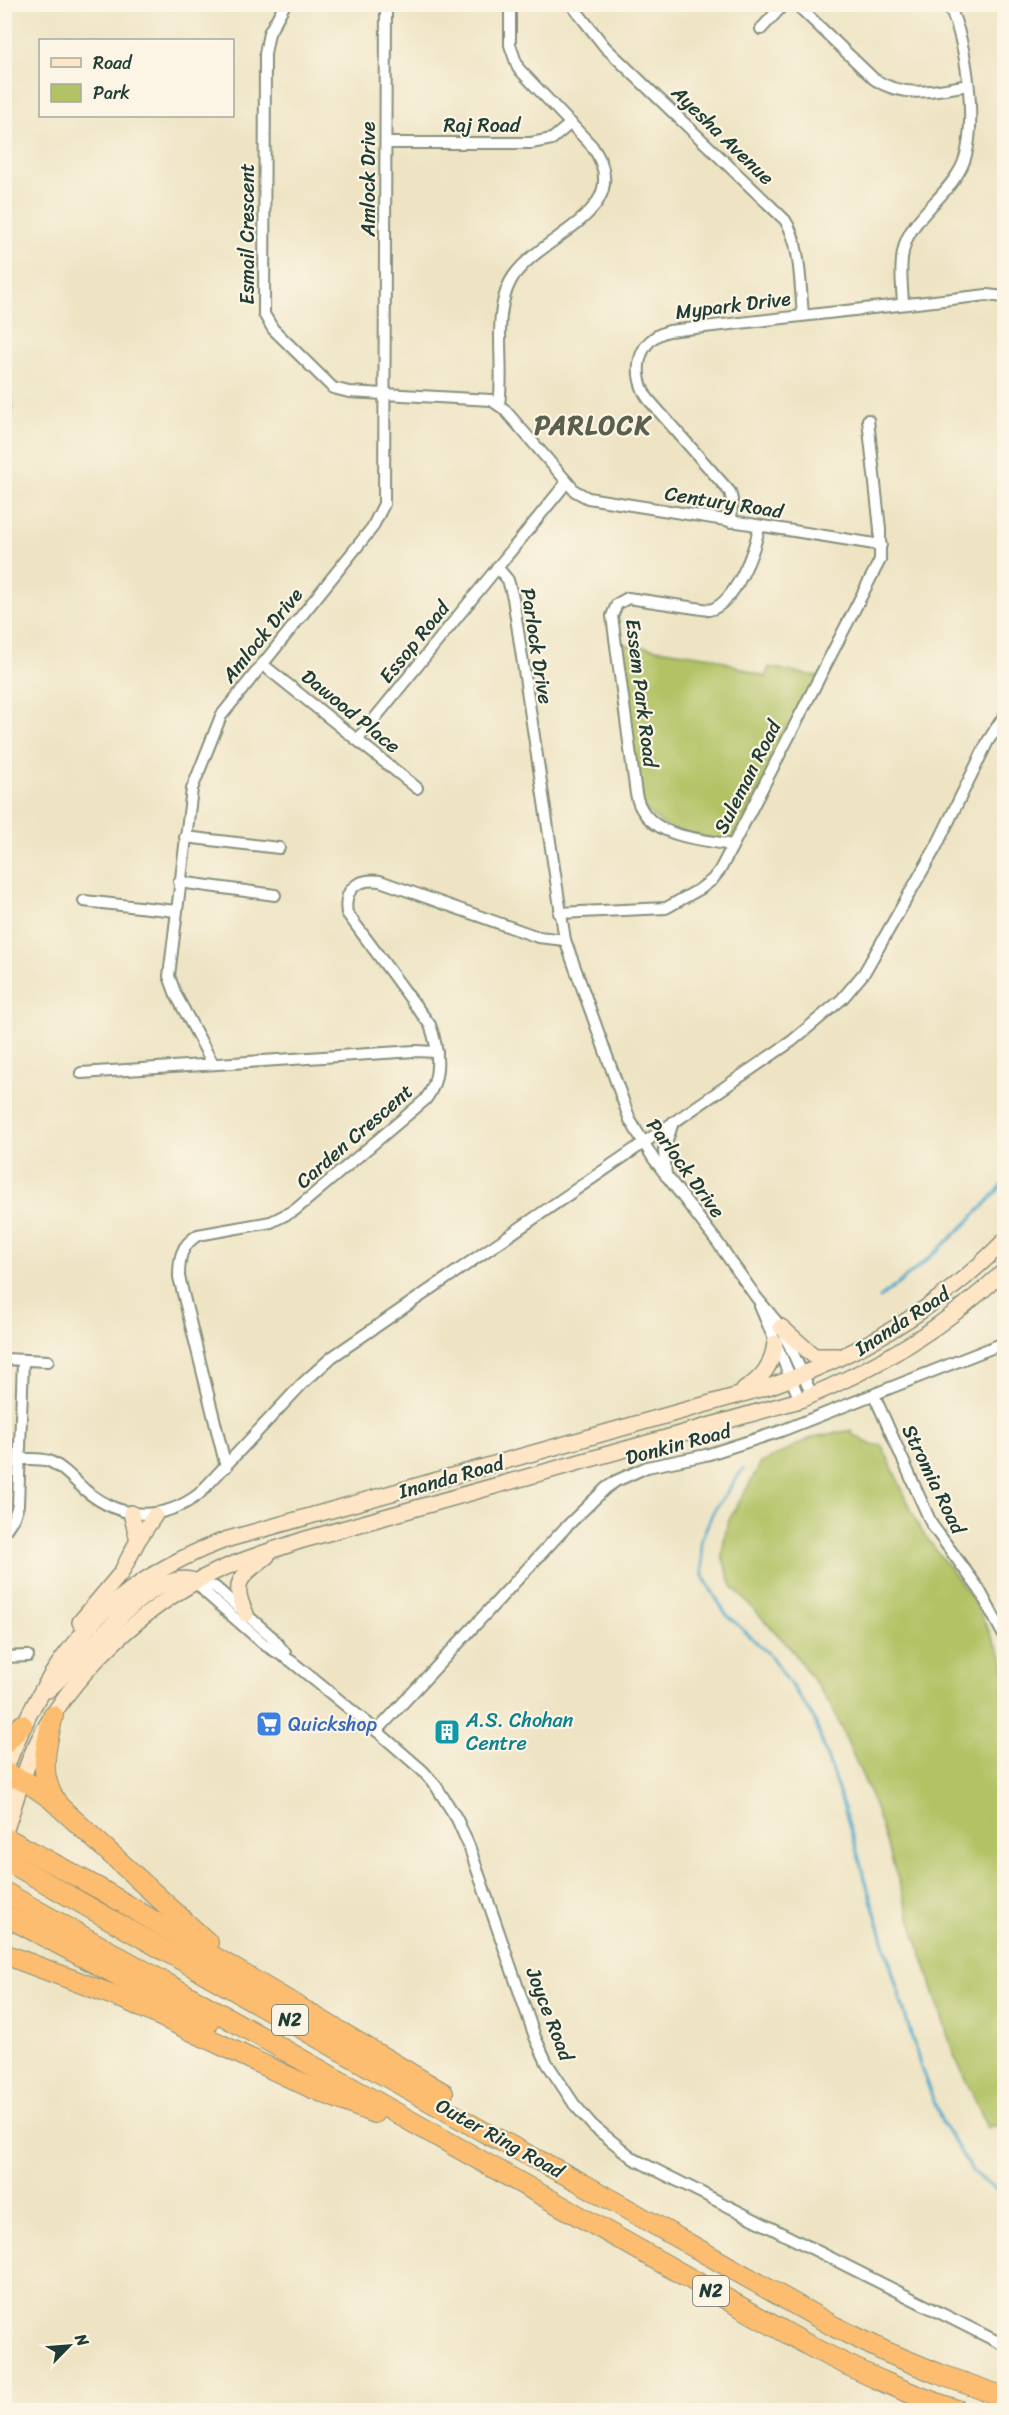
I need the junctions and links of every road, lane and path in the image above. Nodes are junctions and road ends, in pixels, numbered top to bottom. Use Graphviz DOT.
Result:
graph roads {
  1 [pos="285,4"];
  2 [pos="386,4"];
  3 [pos="510,4"];
  4 [pos="571,4"];
  5 [pos="784,4"];
  6 [pos="796,4"];
  7 [pos="948,4"];
  8 [pos="761,29"];
  9 [pos="968,85"];
  10 [pos="571,123"];
  11 [pos="386,143"];
  12 [pos="1005,297"];
  13 [pos="903,304"];
  14 [pos="803,314"];
  15 [pos="385,395"];
  16 [pos="499,404"];
  17 [pos="867,420"];
  18 [pos="567,482"];
  19 [pos="731,522"];
  20 [pos="759,526"];
  21 [pos="881,545"];
  22 [pos="497,567"];
  23 [pos="262,664"];
  24 [pos="1005,716"];
  25 [pos="358,739"];
  26 [pos="417,788"];
  27 [pos="185,837"];
  28 [pos="732,845"];
  29 [pos="279,848"];
  30 [pos="179,882"];
  31 [pos="275,895"];
  32 [pos="84,901"];
  33 [pos="176,911"];
  34 [pos="559,913"];
  35 [pos="565,940"];
  36 [pos="437,1052"];
  37 [pos="213,1064"];
  38 [pos="81,1073"];
  39 [pos="673,1121"];
  40 [pos="642,1143"];
  41 [pos="666,1176"];
  42 [pos="1005,1241"];
  43 [pos="1005,1270"];
  44 [pos="756,1297"];
  45 [pos="781,1327"];
  46 [pos="775,1343"];
  47 [pos="1005,1343"];
  48 [pos="848,1355"];
  49 [pos="4,1359"];
  50 [pos="23,1360"];
  51 [pos="48,1361"];
  52 [pos="798,1377"];
  53 [pos="874,1395"];
  54 [pos="736,1396"];
  55 [pos="806,1397"];
  56 [pos="21,1459"];
  57 [pos="226,1467"];
  58 [pos="131,1513"];
  59 [pos="155,1515"];
  60 [pos="4,1532"];
  61 [pos="138,1540"];
  62 [pos="206,1547"];
  63 [pos="276,1549"];
  64 [pos="196,1582"];
  65 [pos="246,1614"];
  66 [pos="1005,1636"];
  67 [pos="28,1656"];
  68 [pos="4,1657"];
  69 [pos="291,1661"];
  70 [pos="36,1699"];
  71 [pos="53,1716"];
  72 [pos="22,1725"];
  73 [pos="377,1731"];
  74 [pos="4,1744"];
  75 [pos="9,1774"];
  76 [pos="63,1810"];
  77 [pos="5,1833"];
  78 [pos="4,1859"];
  79 [pos="4,1892"];
  80 [pos="4,1915"];
  81 [pos="4,1954"];
  82 [pos="4,1961"];
  83 [pos="37,1966"];
  84 [pos="247,1976"];
  85 [pos="376,2114"];
  86 [pos="472,2158"];
  87 [pos="576,2180"];
  88 [pos="1005,2345"];
  89 [pos="1005,2397"];
  90 [pos="957,2410"];
  1 -- 15 [label="street, Esmail Crescent"];
  2 -- 11 [label="street, Amlock Drive"];
  3 -- 10 [label="street"];
  4 -- 14 [label="street, Ayesha Avenue"];
  5 -- 8 [label="street"];
  6 -- 9 [label="street"];
  7 -- 9 [label="street"];
  9 -- 13 [label="street"];
  10 -- 11 [label="street, Raj Road"];
  10 -- 16 [label="street"];
  11 -- 15 [label="street, Amlock Drive"];
  12 -- 13 [label="street, Mypark Drive"];
  13 -- 14 [label="street, Mypark Drive"];
  14 -- 19 [label="street, Mypark Drive"];
  15 -- 16 [label="street, Esmail Crescent"];
  15 -- 23 [label="street, Amlock Drive"];
  16 -- 18 [label="street"];
  17 -- 21 [label="street, Suleman Road"];
  18 -- 19 [label="street, Century Road"];
  18 -- 22 [label="street"];
  19 -- 20 [label="street, Century Road"];
  20 -- 21 [label="street, Century Road"];
  20 -- 28 [label="street, Essem Park Road"];
  21 -- 28 [label="street, Suleman Road"];
  22 -- 25 [label="street, Essop Road"];
  22 -- 34 [label="street, Parlock Drive"];
  23 -- 25 [label="street, Dawood Place"];
  23 -- 27 [label="street, Amlock Drive"];
  24 -- 39 [label="street"];
  25 -- 26 [label="street, Dawood Place"];
  27 -- 29 [label="street"];
  27 -- 30 [label="street, Amlock Drive"];
  28 -- 34 [label="street, Suleman Road"];
  30 -- 31 [label="street"];
  30 -- 33 [label="street, Amlock Drive"];
  32 -- 33 [label="street"];
  33 -- 37 [label="street, Amlock Drive"];
  34 -- 35 [label="street, Parlock Drive"];
  35 -- 36 [label="street, Carden Crescent"];
  35 -- 40 [label="street, Parlock Drive"];
  36 -- 37 [label="street"];
  36 -- 57 [label="street, Carden Crescent"];
  37 -- 38 [label="street"];
  39 -- 40 [label="street"];
  39 -- 41 [label="street"];
  40 -- 41 [label="street, Parlock Drive"];
  40 -- 57 [label="street"];
  41 -- 44 [label="street, Parlock Drive"];
  42 -- 48 [label="main road, Inanda Road"];
  43 -- 55 [label="main road, Inanda Road"];
  44 -- 45 [label="street, Parlock Drive"];
  44 -- 46 [label="street, Parlock Drive"];
  45 -- 48 [label="main road"];
  45 -- 52 [label="street, Parlock Drive"];
  46 -- 52 [label="street, Parlock Drive"];
  46 -- 54 [label="main road"];
  47 -- 53 [label="street, Donkin Road"];
  48 -- 52 [label="main road, Inanda Road"];
  49 -- 50 [label="street"];
  50 -- 51 [label="street"];
  50 -- 56 [label="street"];
  52 -- 54 [label="main road, Inanda Road"];
  52 -- 55 [label="street, Parlock Drive"];
  53 -- 66 [label="street, Stromia Road"];
  53 -- 73 [label="street, Donkin Road"];
  54 -- 62 [label="main road, Inanda Road"];
  55 -- 63 [label="main road, Inanda Road"];
  56 -- 58 [label="street"];
  56 -- 60 [label="street"];
  57 -- 59 [label="street"];
  58 -- 59 [label="street"];
  58 -- 61 [label="main road"];
  59 -- 61 [label="main road"];
  61 -- 70 [label="main road"];
  62 -- 64 [label="main road"];
  62 -- 70 [label="main road, Inanda Road"];
  63 -- 64 [label="main road, Inanda Road"];
  63 -- 65 [label="main road"];
  64 -- 65 [label="street, Joyce Road"];
  64 -- 69 [label="street, Joyce Road"];
  64 -- 70 [label="main road"];
  64 -- 71 [label="main road, Inanda Road"];
  65 -- 69 [label="street, Joyce Road"];
  67 -- 68 [label="street"];
  69 -- 73 [label="street, Joyce Road"];
  70 -- 72 [label="main road, Inanda Road"];
  71 -- 75 [label="main road, Inanda Road"];
  71 -- 76 [label="highway"];
  72 -- 74 [label="highway"];
  72 -- 75 [label="main road, Inanda Road"];
  73 -- 88 [label="street, Joyce Road"];
  75 -- 76 [label="highway"];
  75 -- 77 [label="main road, Inanda Road"];
  76 -- 84 [label="highway"];
  77 -- 84 [label="highway"];
  78 -- 87 [label="highway, Outer Ring Road / N2"];
  79 -- 86 [label="highway, Outer Ring Road / N2"];
  80 -- 85 [label="highway"];
  81 -- 83 [label="highway"];
  82 -- 83 [label="highway"];
  83 -- 85 [label="highway"];
  84 -- 87 [label="highway"];
  85 -- 86 [label="highway"];
  86 -- 90 [label="highway, Outer Ring Road / N2"];
  87 -- 89 [label="highway, Outer Ring Road / N2"];
}
